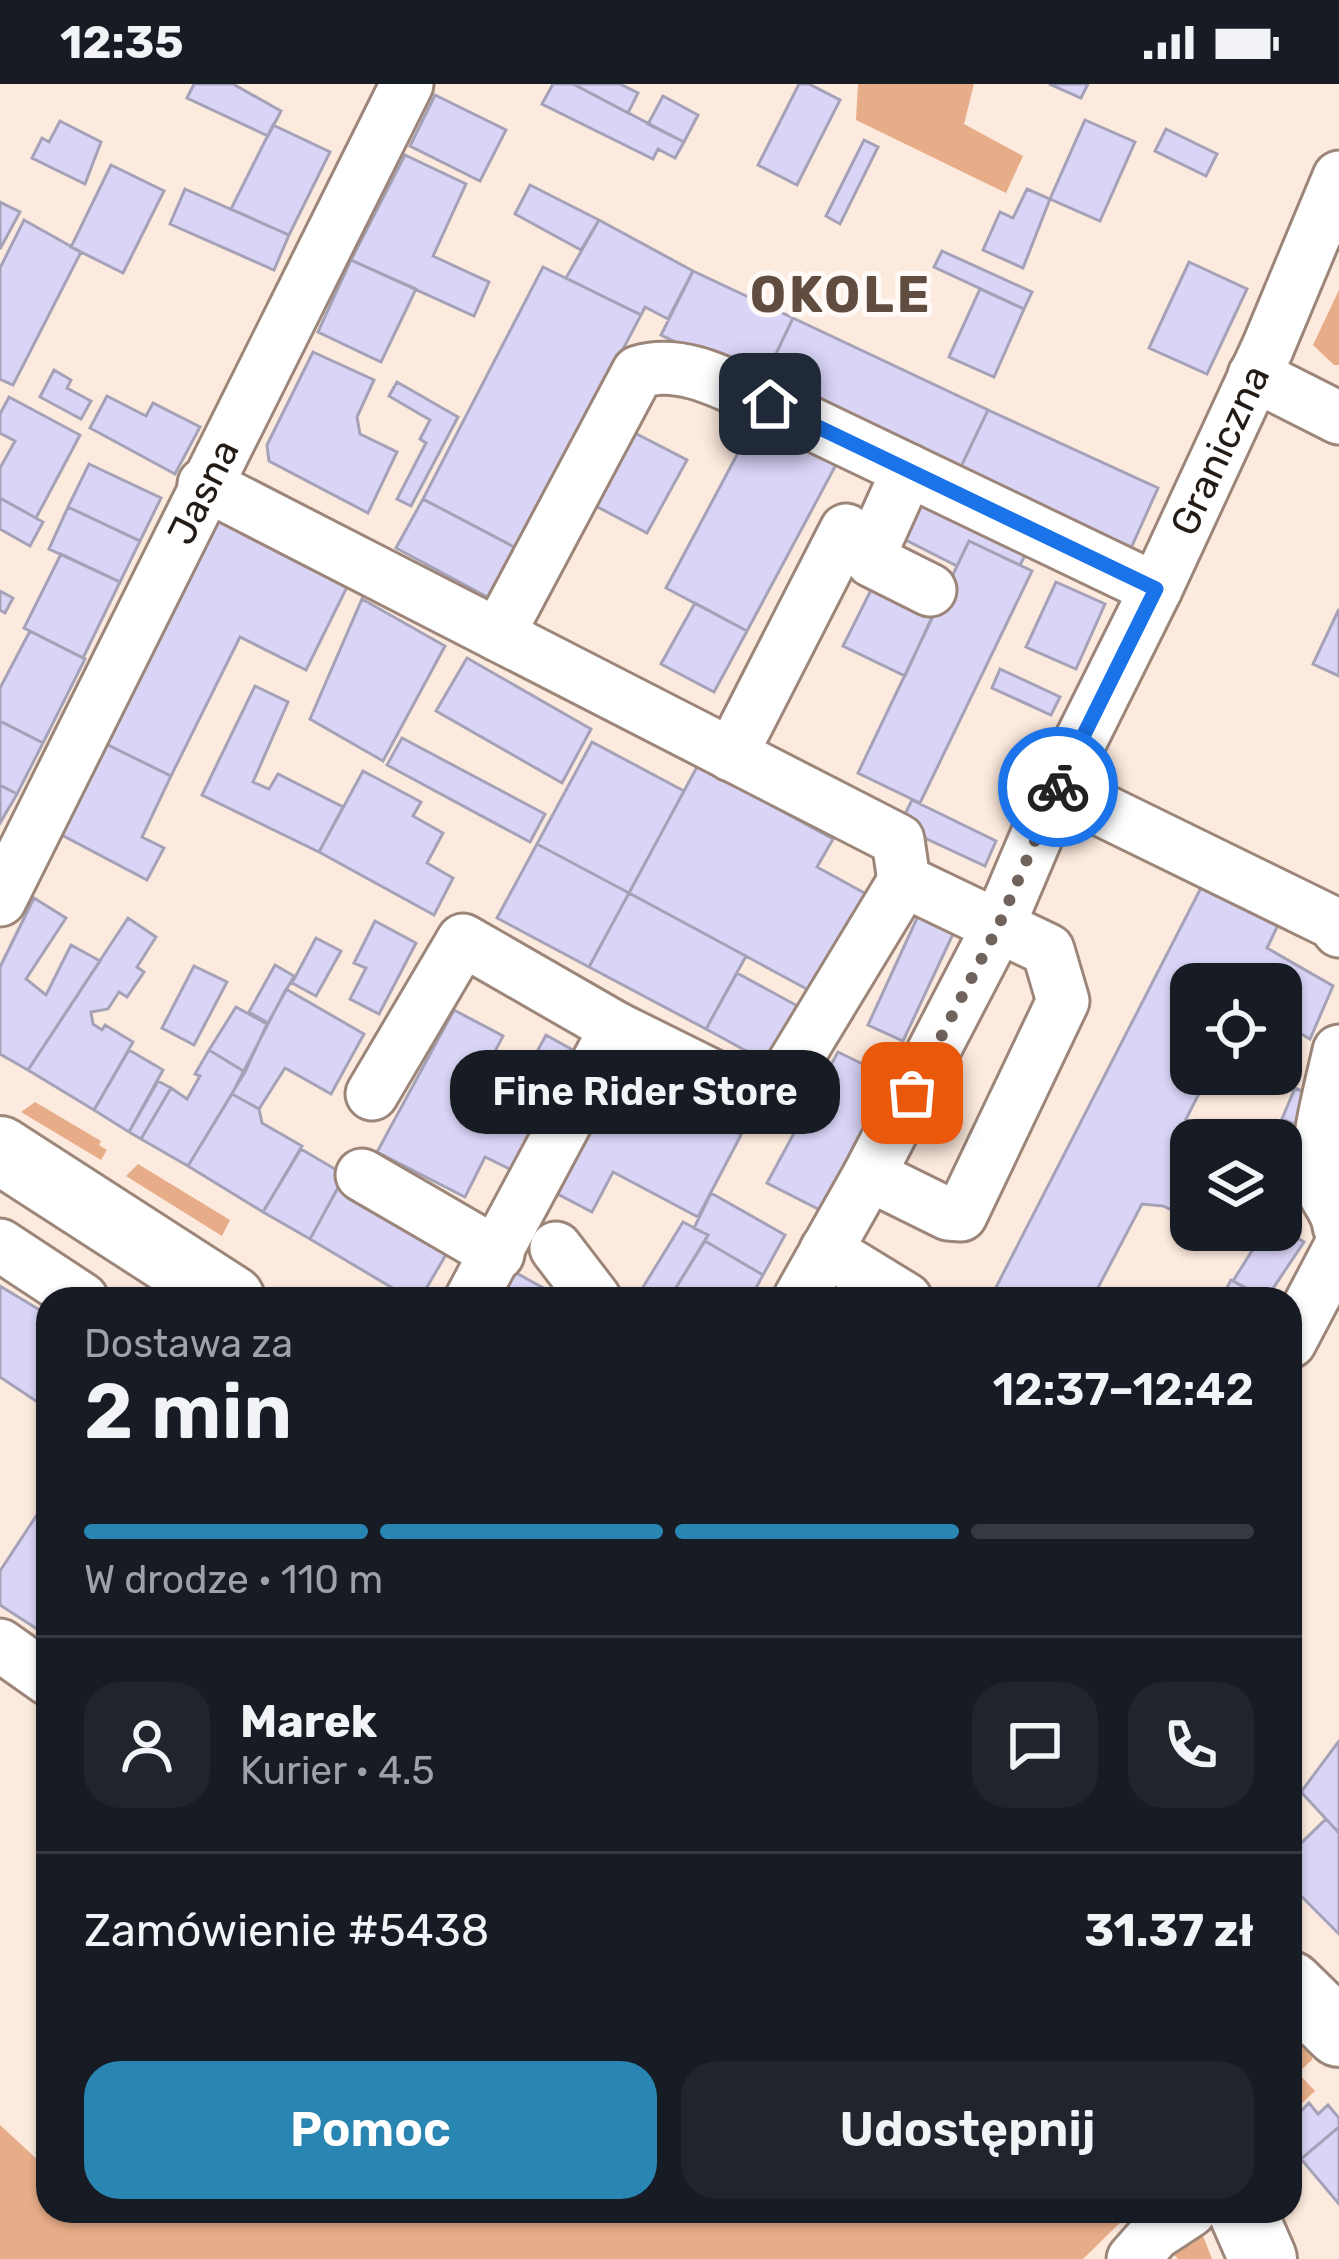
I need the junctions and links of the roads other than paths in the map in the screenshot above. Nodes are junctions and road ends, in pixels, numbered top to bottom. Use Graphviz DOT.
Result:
graph roads {
  1 [pos="407,84"];
  2 [pos="1339,177"];
  3 [pos="1261,361"];
  4 [pos="1339,380"];
  5 [pos="1339,418"];
  6 [pos="908,470"];
  7 [pos="204,484"];
  8 [pos="846,530"];
  9 [pos="1156,589"];
  10 [pos="930,590"];
  11 [pos="498,634"];
  12 [pos="731,754"];
  13 [pos="1057,788"];
  14 [pos="904,881"];
  15 [pos="0,900"];
  16 [pos="998,927"];
  17 [pos="1339,931"];
  18 [pos="616,1028"];
  19 [pos="1339,1051"];
  20 [pos="372,1094"];
  21 [pos="0,1150"];
  22 [pos="362,1175"];
  23 [pos="869,1175"];
  24 [pos="1339,1226"];
  25 [pos="0,1246"];
  26 [pos="556,1248"];
  27 [pos="1339,1249"];
  28 [pos="826,1250"];
  29 [pos="498,1254"];
  30 [pos="63,1287"];
  31 [pos="212,1287"];
  32 [pos="478,1287"];
  33 [pos="586,1287"];
  34 [pos="806,1287"];
  35 [pos="886,1287"];
  36 [pos="1302,1319"];
  37 [pos="0,1645"];
  38 [pos="36,1670"];
  39 [pos="1171,2223"];
  40 [pos="1247,2223"];
  41 [pos="1133,2259"];
  42 [pos="1263,2259"];
  1 -- 7 [label="street, Jasna"];
  2 -- 3 [label="street, Graniczna"];
  3 -- 4 [label="street"];
  3 -- 5 [label="street"];
  3 -- 9 [label="street, Graniczna"];
  6 -- 9 [label="street"];
  6 -- 10 [label="street"];
  6 -- 11 [label="street"];
  7 -- 11 [label="street"];
  7 -- 15 [label="street, Jasna"];
  8 -- 12 [label="street"];
  9 -- 13 [label="street, Graniczna"];
  11 -- 12 [label="street"];
  12 -- 14 [label="street"];
  13 -- 16 [label="street, Graniczna"];
  13 -- 17 [label="street"];
  14 -- 16 [label="street"];
  14 -- 18 [label="street"];
  16 -- 23 [label="street, Graniczna"];
  16 -- 23 [label="street"];
  18 -- 20 [label="street"];
  18 -- 29 [label="street"];
  19 -- 24 [label="street"];
  21 -- 31 [label="main road"];
  22 -- 29 [label="street"];
  23 -- 28 [label="street, Graniczna"];
  25 -- 30 [label="street"];
  26 -- 33 [label="street"];
  27 -- 36 [label="street"];
  28 -- 34 [label="street, Graniczna"];
  28 -- 35 [label="street"];
  29 -- 32 [label="street"];
  37 -- 38 [label="street"];
  39 -- 41 [label="street"];
  40 -- 42 [label="main road"];
}
